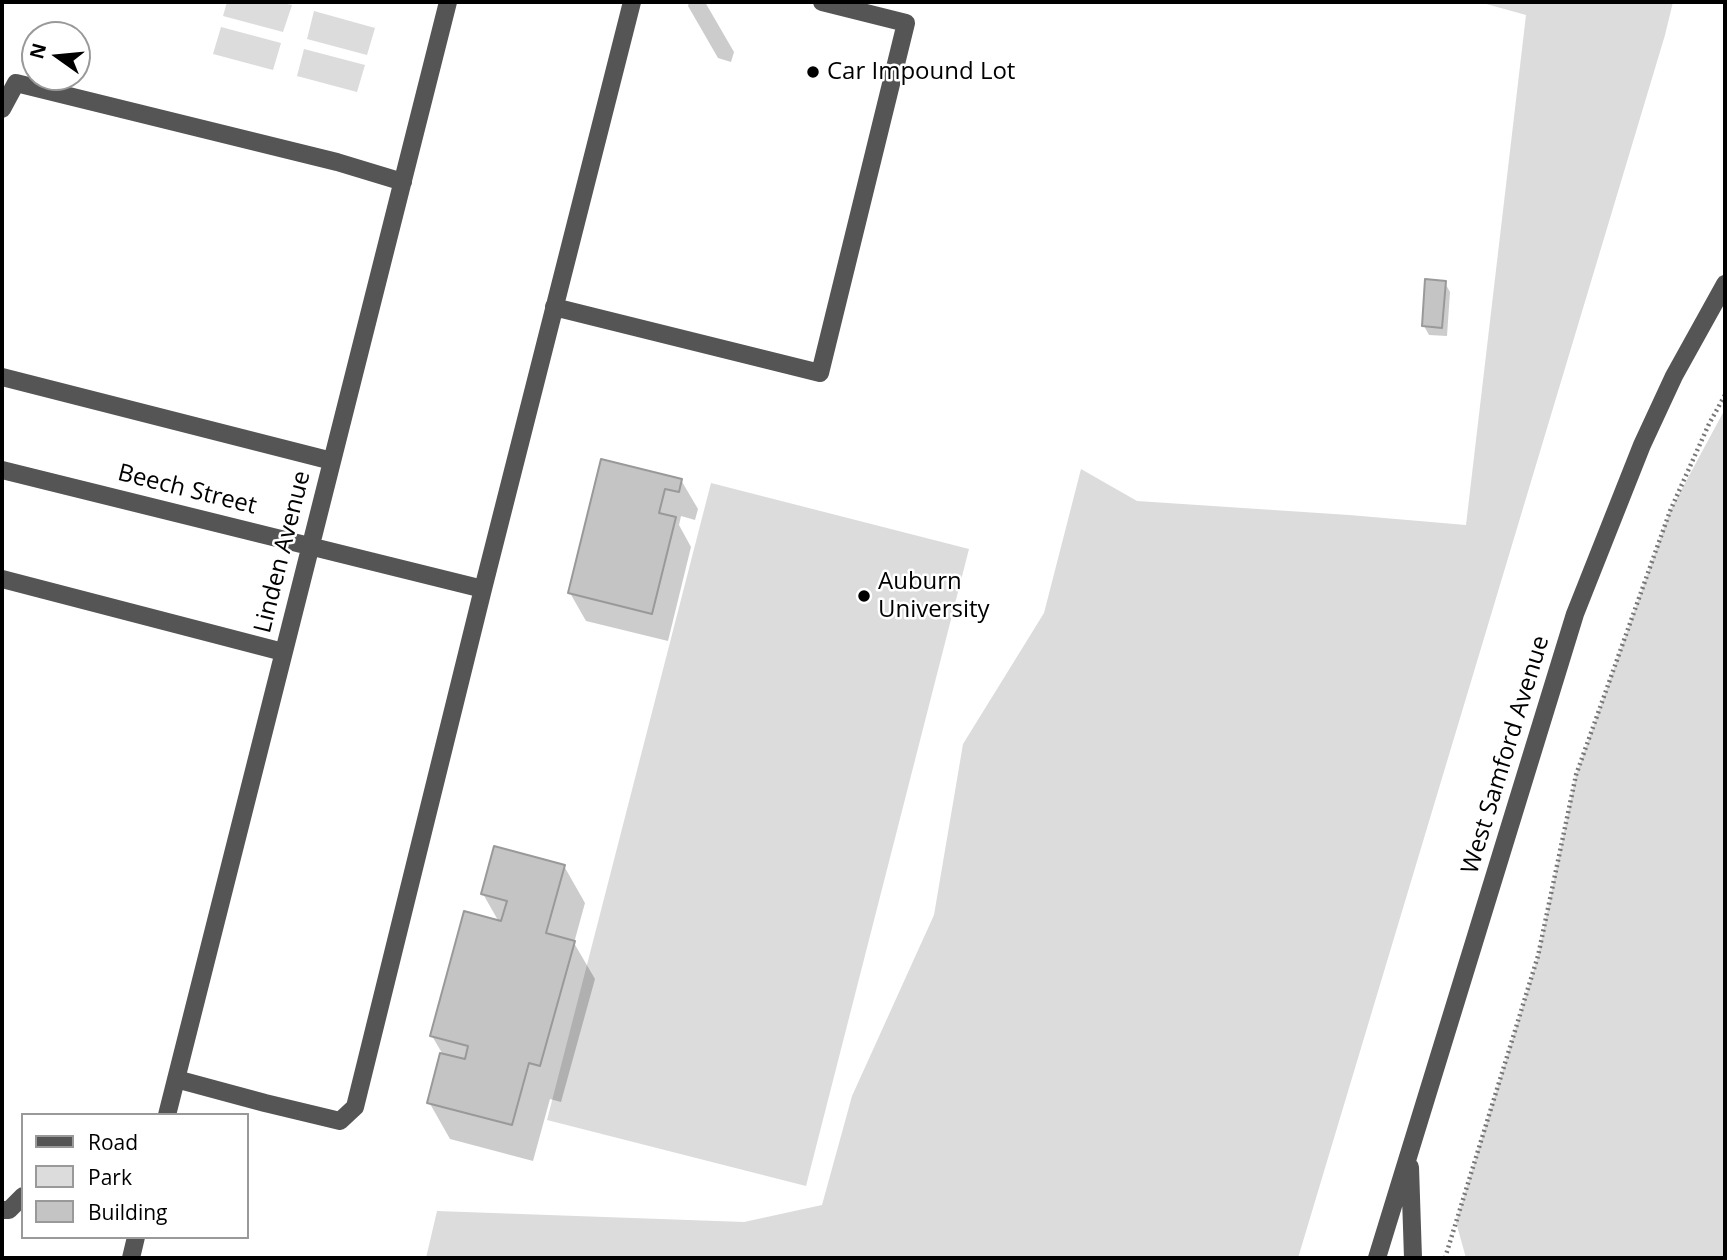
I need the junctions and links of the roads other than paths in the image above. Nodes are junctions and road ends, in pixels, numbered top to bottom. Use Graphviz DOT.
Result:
graph roads {
  1 [pos="448,2"];
  2 [pos="632,2"];
  3 [pos="822,2"];
  4 [pos="2,109"];
  5 [pos="403,181"];
  6 [pos="1725,284"];
  7 [pos="554,307"];
  8 [pos="2,377"];
  9 [pos="332,461"];
  10 [pos="2,470"];
  11 [pos="310,545"];
  12 [pos="2,579"];
  13 [pos="483,589"];
  14 [pos="283,652"];
  15 [pos="176,1079"];
  16 [pos="168,1113"];
  17 [pos="1410,1152"];
  18 [pos="21,1198"];
  19 [pos="2,1210"];
  20 [pos="136,1239"];
  21 [pos="131,1258"];
  22 [pos="1377,1258"];
  23 [pos="1413,1258"];
  1 -- 5 [label="street, Linden Avenue"];
  2 -- 7 [label="street"];
  3 -- 7 [label="street"];
  4 -- 5 [label="street"];
  5 -- 9 [label="street, Linden Avenue"];
  6 -- 17 [label="street, West Samford Avenue"];
  7 -- 13 [label="street"];
  8 -- 9 [label="street"];
  9 -- 11 [label="street, Linden Avenue"];
  10 -- 11 [label="street, Beech Street"];
  11 -- 13 [label="street, Beech Street"];
  11 -- 14 [label="street, Linden Avenue"];
  12 -- 14 [label="street"];
  13 -- 15 [label="street"];
  14 -- 15 [label="street, Linden Avenue"];
  15 -- 16 [label="street, Linden Avenue"];
  17 -- 22 [label="street, West Samford Avenue"];
  17 -- 23 [label="street"];
  18 -- 19 [label="street"];
  20 -- 21 [label="street"];
}
